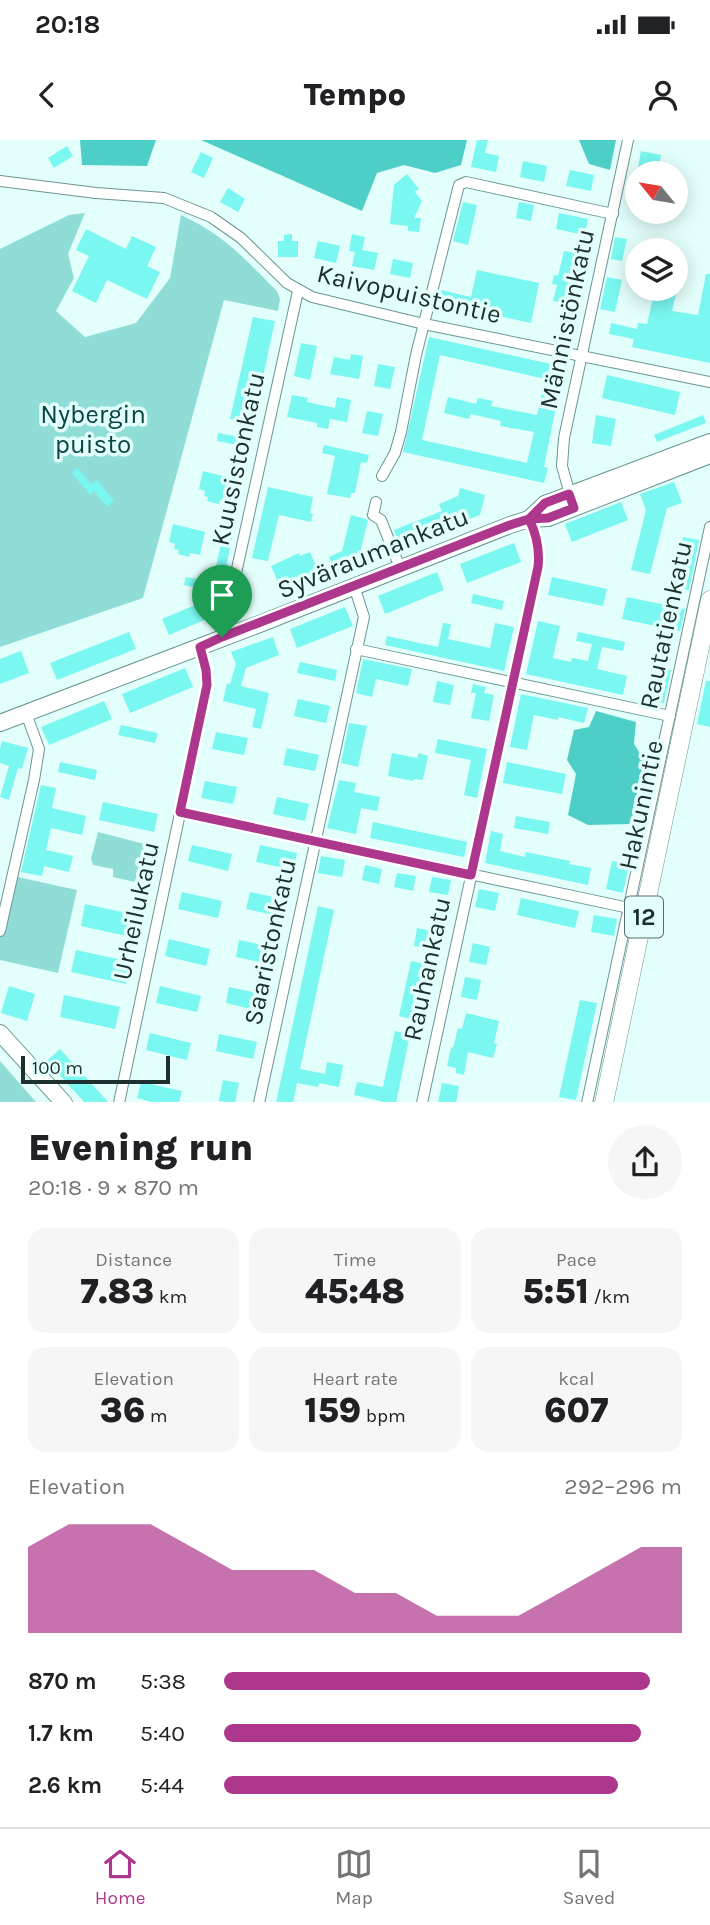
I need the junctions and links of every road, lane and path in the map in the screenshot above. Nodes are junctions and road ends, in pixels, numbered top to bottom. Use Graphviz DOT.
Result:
graph roads {
  1 [pos="628,140"];
  2 [pos="0,181"];
  3 [pos="613,214"];
  4 [pos="298,291"];
  5 [pos="424,324"];
  6 [pos="583,356"];
  7 [pos="710,382"];
  8 [pos="710,442"];
  9 [pos="710,455"];
  10 [pos="382,476"];
  11 [pos="572,501"];
  12 [pos="376,502"];
  13 [pos="529,519"];
  14 [pos="710,527"];
  15 [pos="400,568"];
  16 [pos="354,586"];
  17 [pos="710,600"];
  18 [pos="222,637"];
  19 [pos="200,647"];
  20 [pos="356,649"];
  21 [pos="513,682"];
  22 [pos="26,713"];
  23 [pos="670,716"];
  24 [pos="0,723"];
  25 [pos="180,812"];
  26 [pos="314,842"];
  27 [pos="471,875"];
  28 [pos="629,908"];
  29 [pos="0,931"];
  30 [pos="0,1033"];
  31 [pos="64,1102"];
  32 [pos="119,1102"];
  33 [pos="259,1102"];
  34 [pos="422,1102"];
  35 [pos="587,1102"];
  36 [pos="604,1102"];
  1 -- 3 [label="street, Männistönkatu"];
  2 -- 4 [label="street, Kaivopuistontie"];
  3 -- 5 [label="street"];
  3 -- 6 [label="street, Männistönkatu"];
  4 -- 5 [label="street, Kaivopuistontie"];
  4 -- 18 [label="street, Kuusistonkatu"];
  5 -- 6 [label="street, Kaivopuistontie"];
  5 -- 10 [label="street"];
  6 -- 7 [label="street, Kaivopuistontie"];
  6 -- 11 [label="street, Männistönkatu"];
  8 -- 11 [label="main road, Syväraumankatu"];
  9 -- 11 [label="main road, Syväraumankatu"];
  11 -- 13 [label="main road, Syväraumankatu"];
  12 -- 15 [label="street"];
  13 -- 15 [label="main road, Syväraumankatu"];
  13 -- 21 [label="street, Rauhankatu"];
  14 -- 23 [label="street, Rautatienkatu"];
  15 -- 16 [label="main road, Syväraumankatu"];
  16 -- 18 [label="main road, Syväraumankatu"];
  16 -- 20 [label="street, Saaristonkatu"];
  17 -- 36 [label="highway, Hakunintie / 12"];
  18 -- 19 [label="main road, Syväraumankatu"];
  19 -- 22 [label="main road, Syväraumankatu"];
  19 -- 25 [label="street, Urheilukatu"];
  20 -- 21 [label="street"];
  20 -- 26 [label="street, Saaristonkatu"];
  21 -- 23 [label="street"];
  21 -- 27 [label="street, Rauhankatu"];
  22 -- 24 [label="main road, Syväraumankatu"];
  22 -- 29 [label="street"];
  23 -- 28 [label="street, Rautatienkatu"];
  25 -- 26 [label="street"];
  25 -- 32 [label="street, Urheilukatu"];
  26 -- 27 [label="street"];
  26 -- 33 [label="street, Saaristonkatu"];
  27 -- 28 [label="street"];
  27 -- 34 [label="street, Rauhankatu"];
  28 -- 35 [label="street, Rautatienkatu"];
  30 -- 31 [label="main road"];
}
